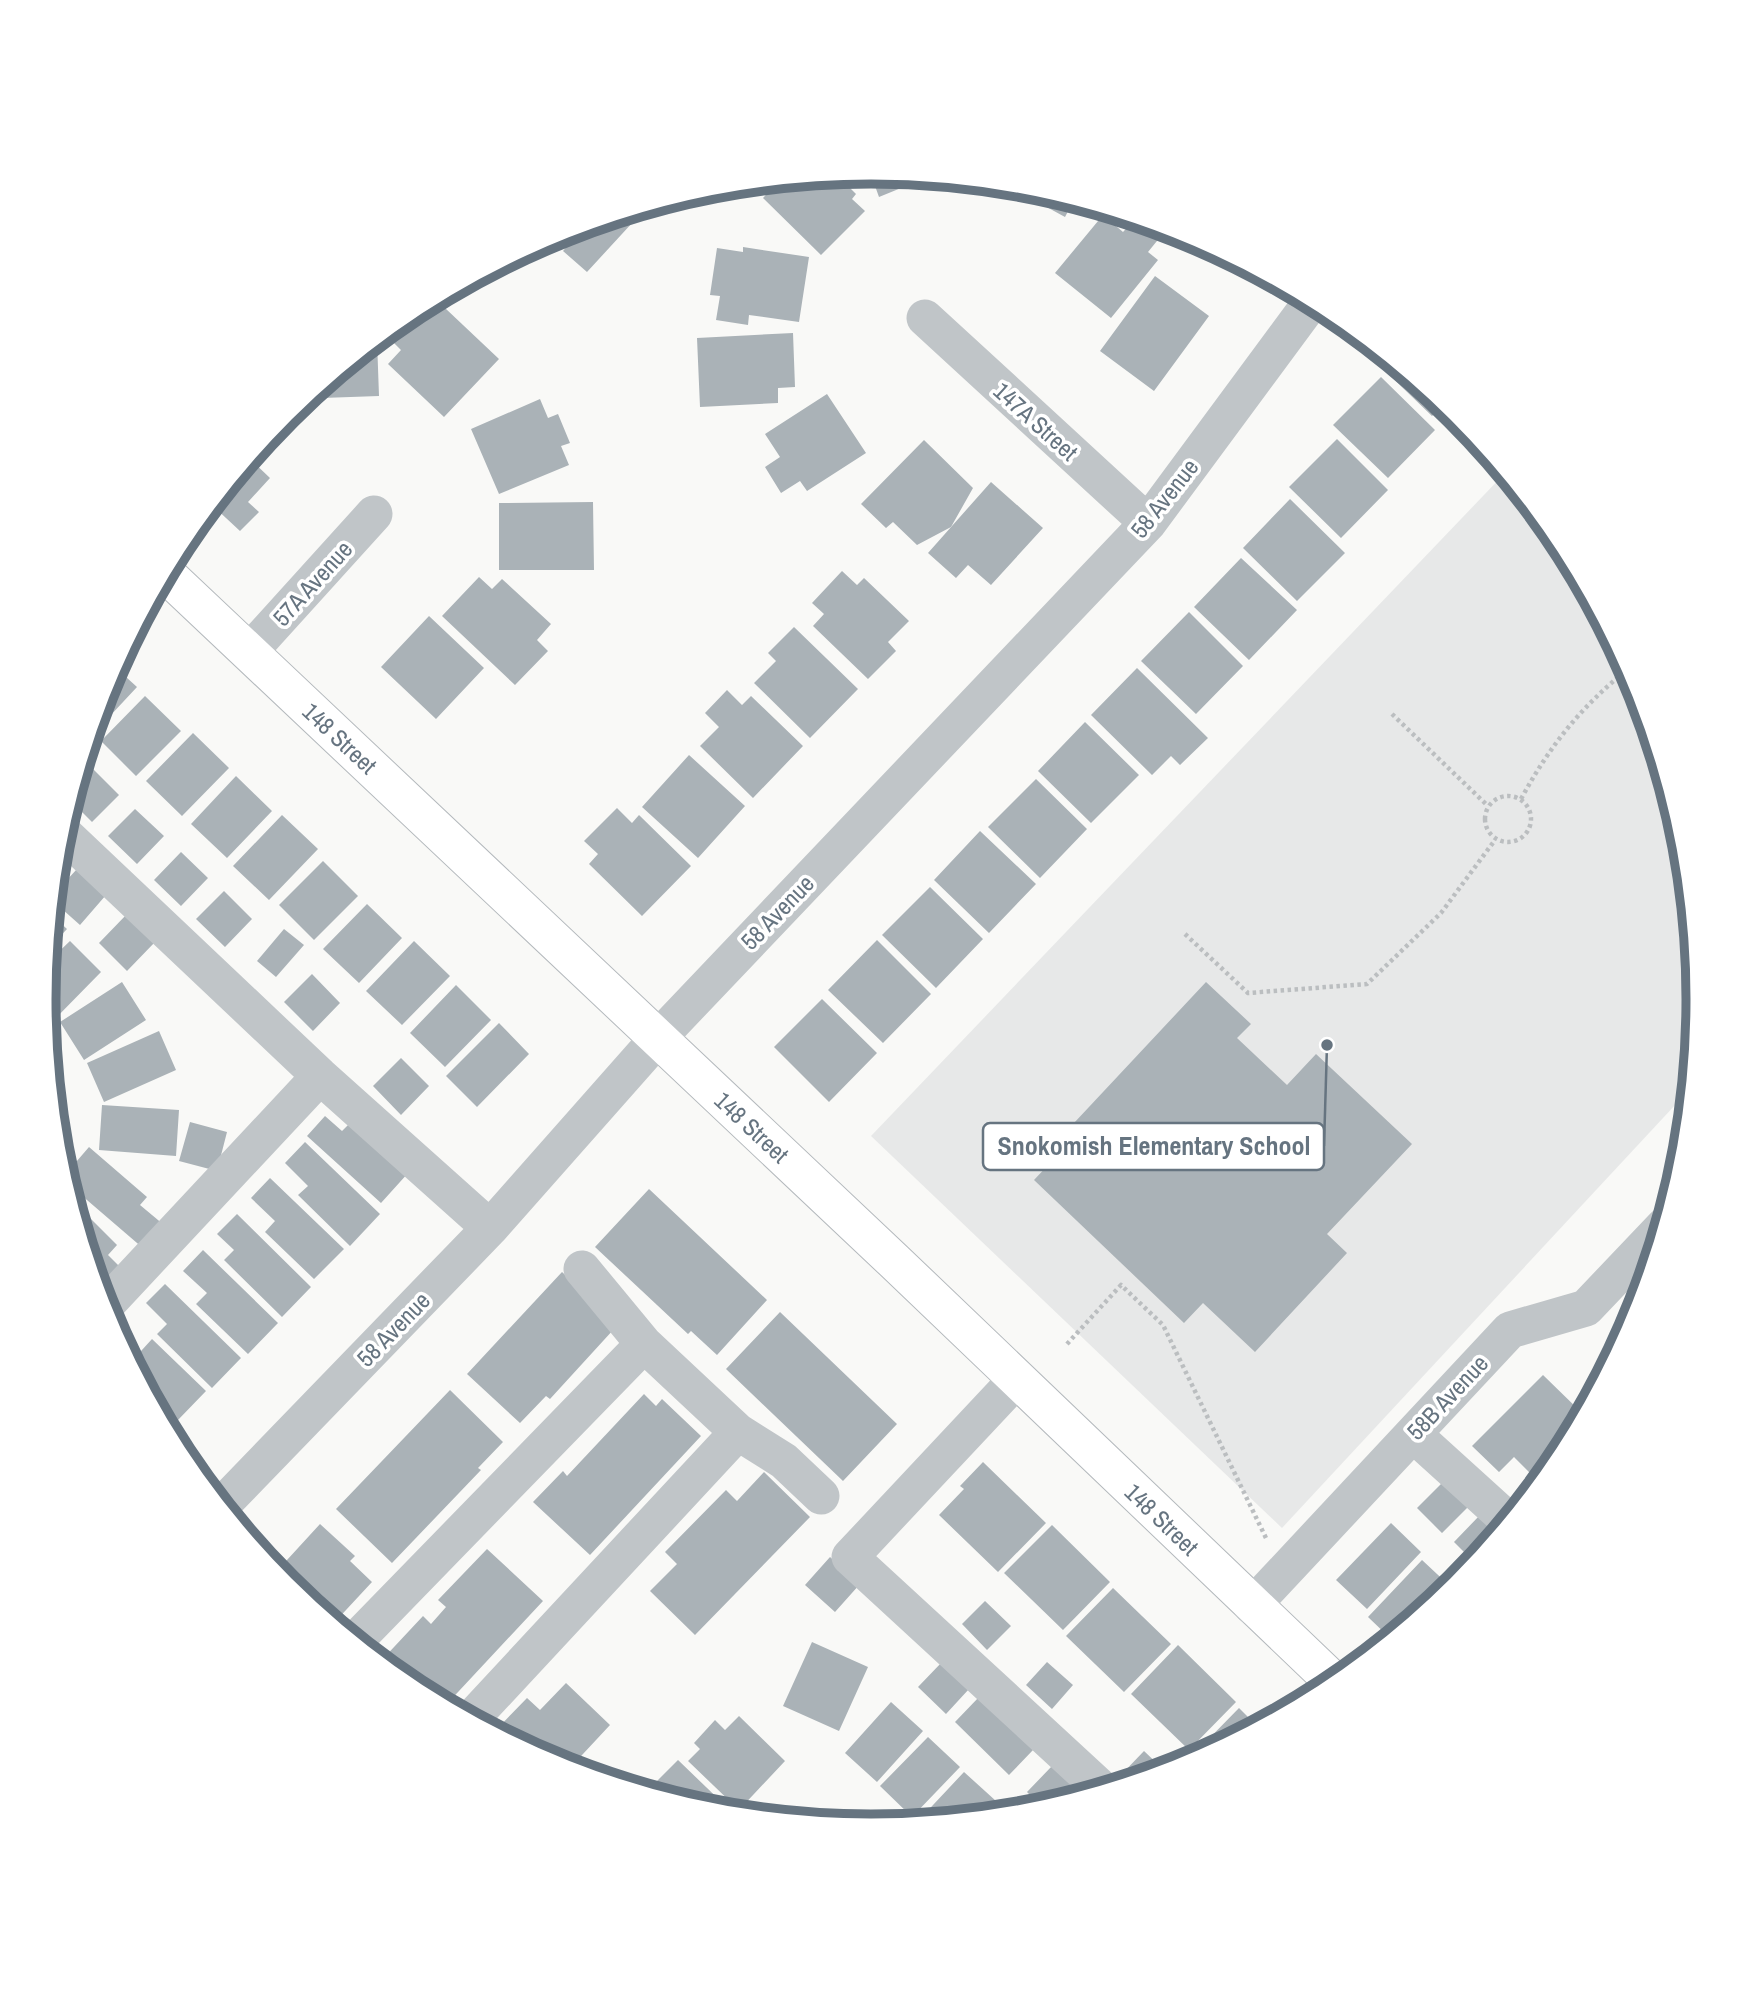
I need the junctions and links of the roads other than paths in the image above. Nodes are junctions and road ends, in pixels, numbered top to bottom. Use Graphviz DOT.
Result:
graph roads {
  1 [pos="1306,309"];
  2 [pos="925,318"];
  3 [pos="374,514"];
  4 [pos="1148,523"];
  5 [pos="173,579"];
  6 [pos="249,652"];
  7 [pos="72,841"];
  8 [pos="658,1038"];
  9 [pos="320,1076"];
  10 [pos="490,1228"];
  11 [pos="1650,1240"];
  12 [pos="582,1269"];
  13 [pos="113,1298"];
  14 [pos="644,1344"];
  15 [pos="1017,1379"];
  16 [pos="738,1432"];
  17 [pos="1413,1434"];
  18 [pos="821,1496"];
  19 [pos="228,1499"];
  20 [pos="1503,1515"];
  21 [pos="1252,1606"];
  22 [pos="361,1635"];
  23 [pos="1328,1676"];
  24 [pos="477,1713"];
  25 [pos="1096,1783"];
  1 -- 4 [label="street, 58 Avenue"];
  2 -- 4 [label="street, 147A Street"];
  3 -- 6 [label="street, 57A Avenue"];
  4 -- 8 [label="street, 58 Avenue"];
  5 -- 6 [label="main road, 148 Street"];
  6 -- 8 [label="main road, 148 Street"];
  7 -- 9 [label="street"];
  8 -- 10 [label="street, 58 Avenue"];
  8 -- 15 [label="main road, 148 Street"];
  9 -- 10 [label="street"];
  9 -- 13 [label="street"];
  10 -- 19 [label="street, 58 Avenue"];
  11 -- 17 [label="street, 58B Avenue"];
  12 -- 14 [label="street"];
  14 -- 16 [label="street"];
  14 -- 22 [label="street"];
  15 -- 21 [label="main road, 148 Street"];
  15 -- 25 [label="street"];
  16 -- 18 [label="street"];
  16 -- 24 [label="street"];
  17 -- 20 [label="street"];
  17 -- 21 [label="street, 58B Avenue"];
  21 -- 23 [label="main road, 148 Street"];
}
